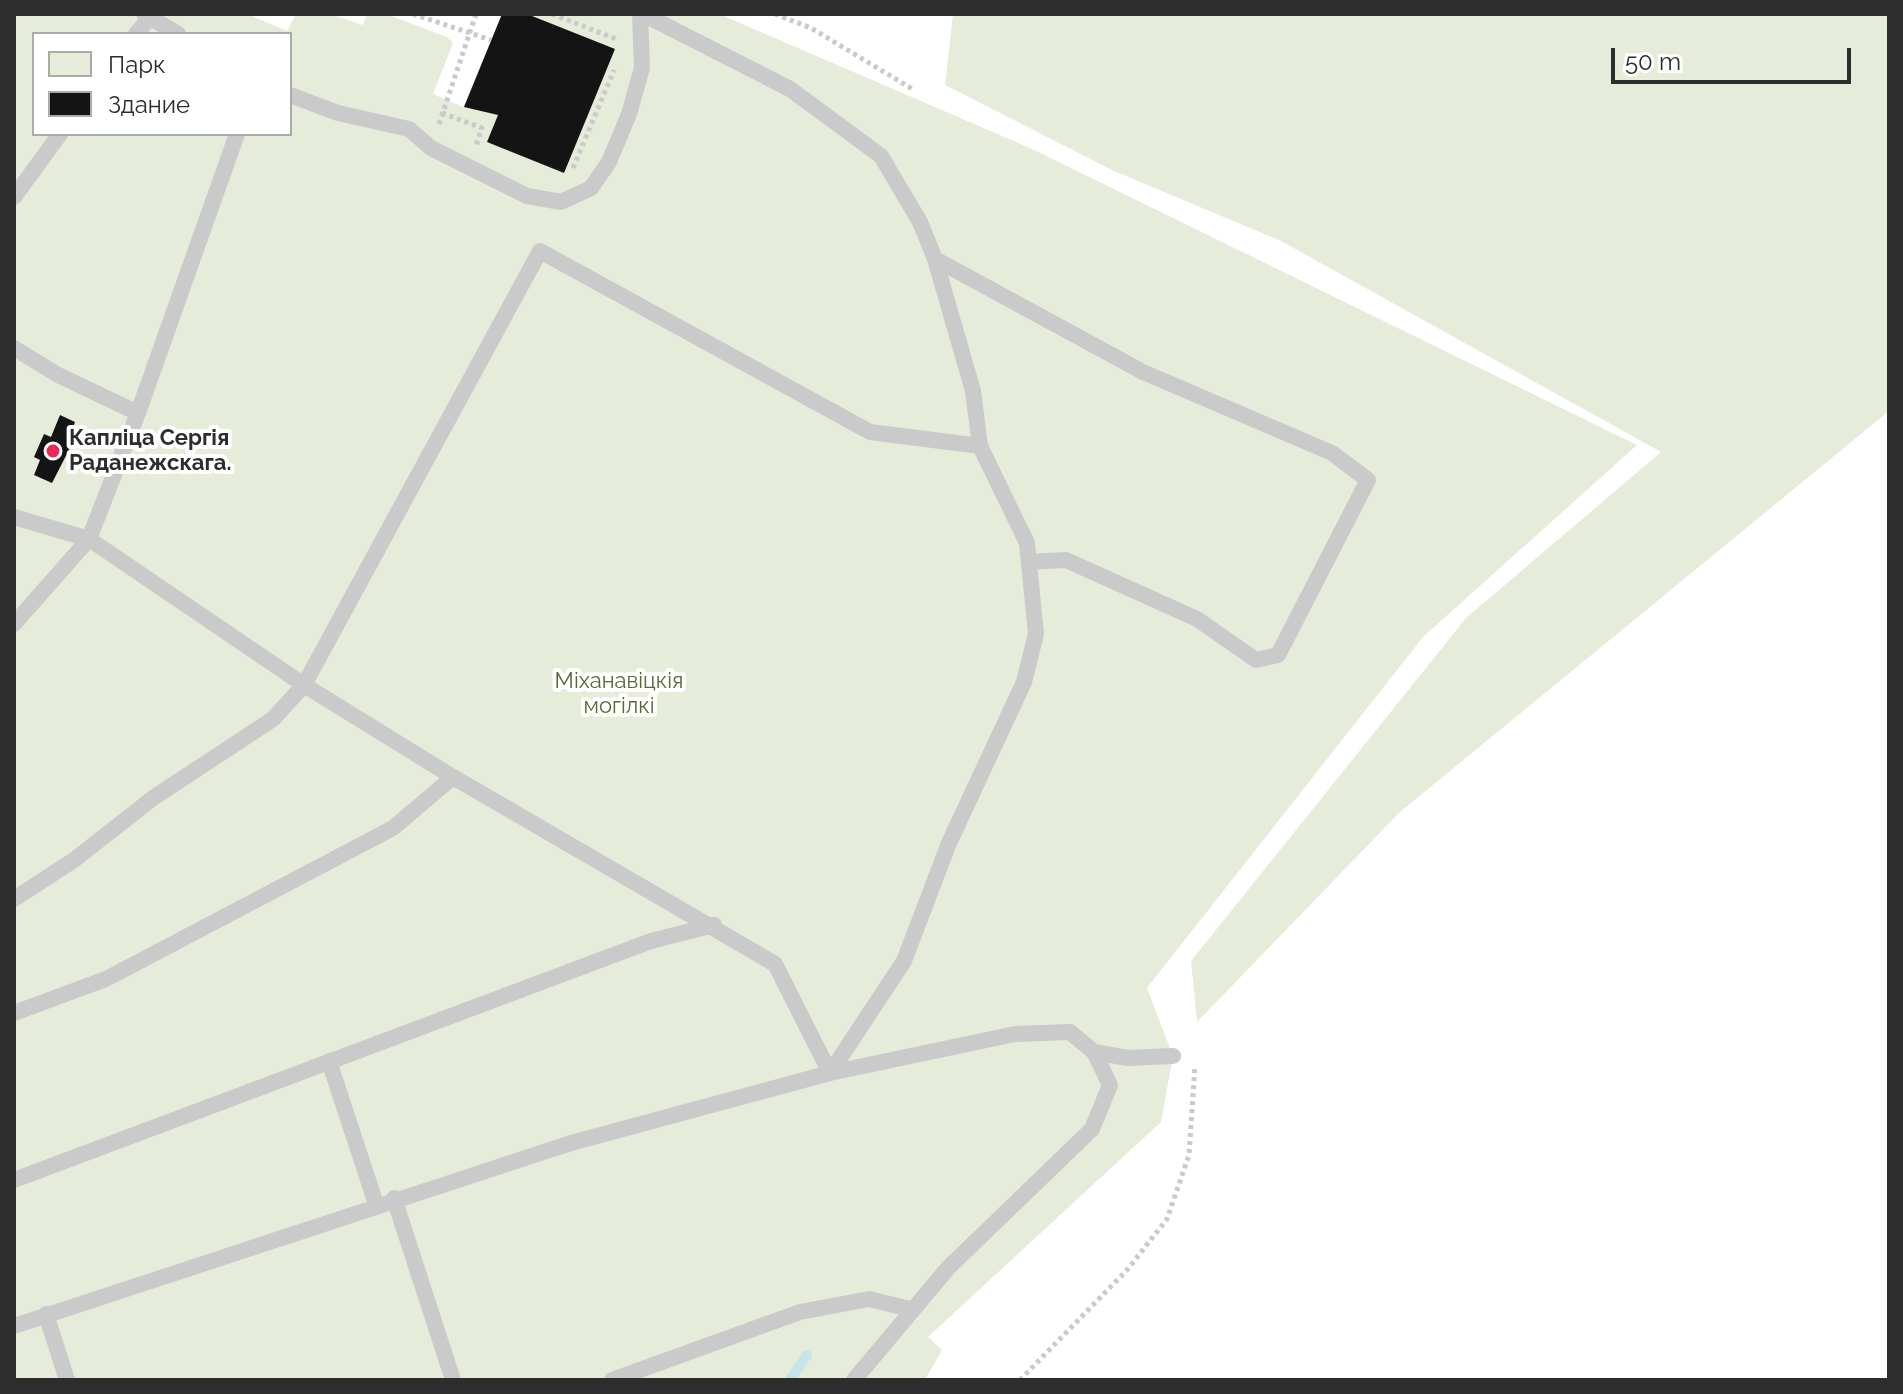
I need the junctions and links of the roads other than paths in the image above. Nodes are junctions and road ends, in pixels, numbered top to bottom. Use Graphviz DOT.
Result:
graph roads {
  1 [pos="641,14"];
  2 [pos="149,15"];
  3 [pos="137,32"];
  4 [pos="175,32"];
  5 [pos="292,96"];
  6 [pos="59,136"];
  7 [pos="236,136"];
  8 [pos="14,197"];
  9 [pos="935,259"];
  10 [pos="14,348"];
  11 [pos="138,413"];
  12 [pos="980,446"];
  13 [pos="14,517"];
  14 [pos="89,539"];
  15 [pos="1029,562"];
  16 [pos="14,624"];
  17 [pos="304,685"];
  18 [pos="453,777"];
  19 [pos="14,899"];
  20 [pos="714,925"];
  21 [pos="14,1013"];
  22 [pos="1094,1052"];
  23 [pos="1173,1056"];
  24 [pos="329,1061"];
  25 [pos="830,1073"];
  26 [pos="14,1180"];
  27 [pos="394,1198"];
  28 [pos="376,1204"];
  29 [pos="910,1309"];
  30 [pos="46,1314"];
  31 [pos="14,1326"];
  32 [pos="67,1380"];
  33 [pos="453,1380"];
  34 [pos="612,1380"];
  35 [pos="854,1380"];
  1 -- 5 [label="lane"];
  1 -- 9 [label="lane"];
  2 -- 3 [label="lane"];
  2 -- 4 [label="lane"];
  6 -- 8 [label="lane"];
  7 -- 11 [label="lane"];
  9 -- 12 [label="lane"];
  9 -- 15 [label="lane"];
  10 -- 11 [label="lane"];
  11 -- 14 [label="lane"];
  12 -- 15 [label="lane"];
  12 -- 17 [label="lane"];
  13 -- 14 [label="lane"];
  14 -- 16 [label="lane"];
  14 -- 17 [label="lane"];
  15 -- 25 [label="lane"];
  17 -- 18 [label="lane"];
  17 -- 19 [label="lane"];
  18 -- 20 [label="lane"];
  18 -- 21 [label="lane"];
  20 -- 24 [label="lane"];
  20 -- 25 [label="lane"];
  22 -- 23 [label="lane"];
  22 -- 25 [label="lane"];
  22 -- 29 [label="lane"];
  24 -- 26 [label="lane"];
  24 -- 28 [label="lane"];
  25 -- 27 [label="lane"];
  27 -- 28 [label="lane"];
  27 -- 33 [label="lane"];
  28 -- 30 [label="lane"];
  29 -- 34 [label="lane"];
  29 -- 35 [label="lane"];
  30 -- 31 [label="lane"];
  30 -- 32 [label="lane"];
}
